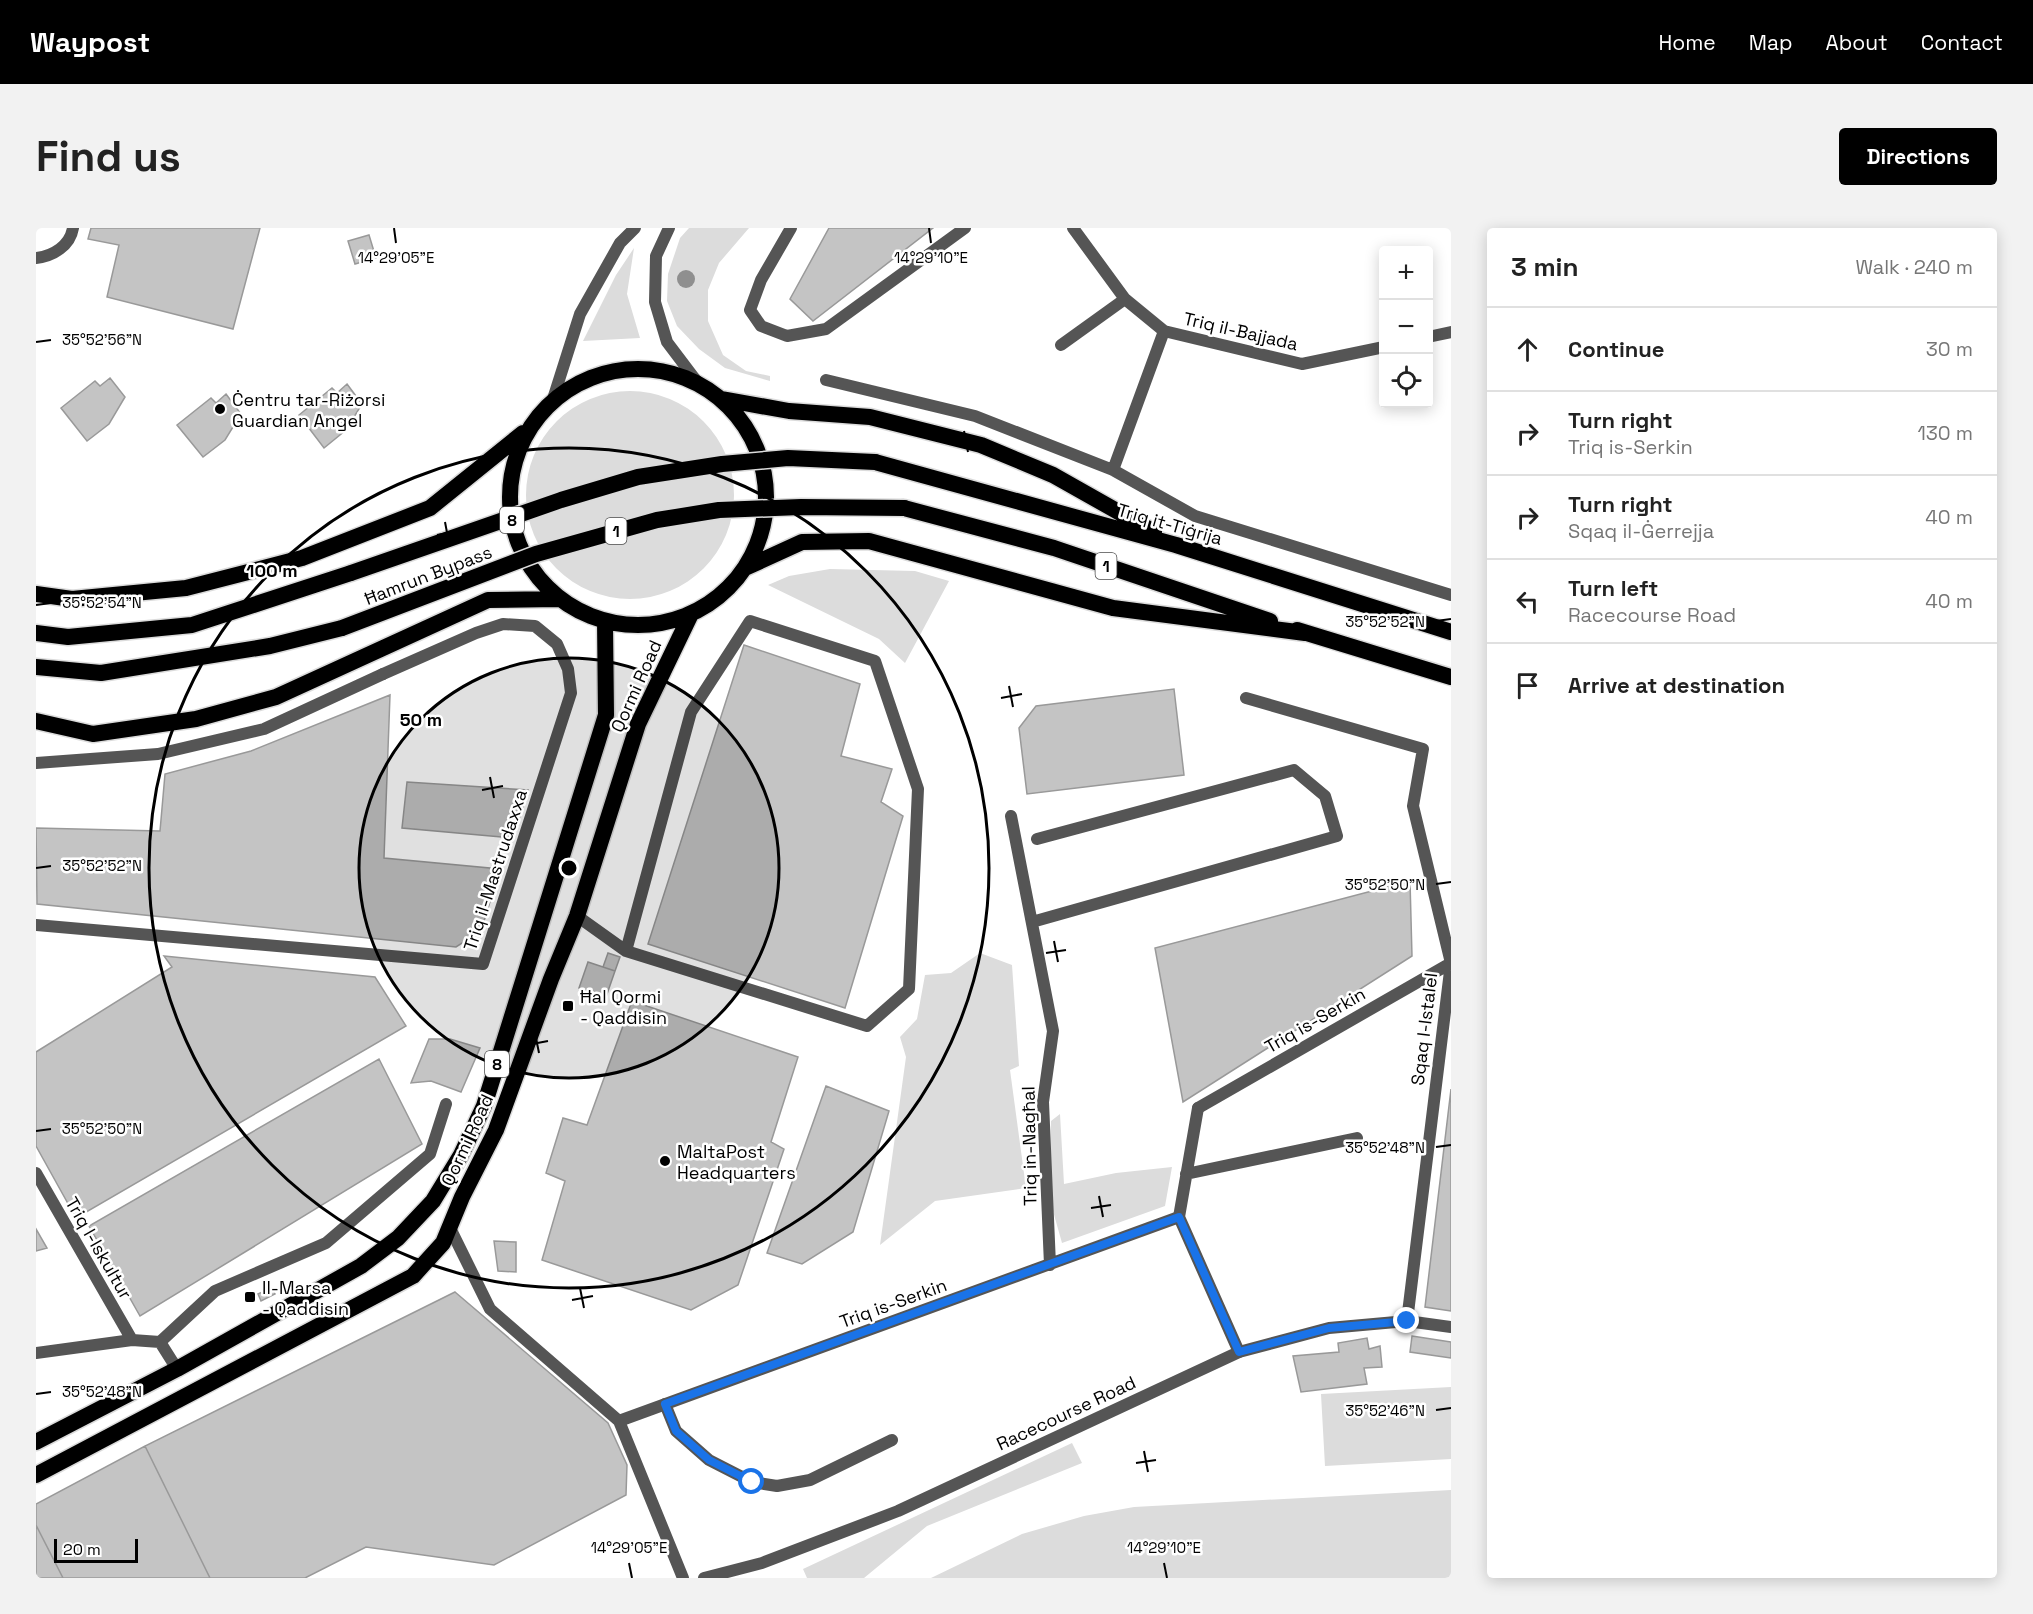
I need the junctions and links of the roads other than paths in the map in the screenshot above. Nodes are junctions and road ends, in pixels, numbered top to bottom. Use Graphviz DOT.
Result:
graph roads {
  1 [pos="74,228"];
  2 [pos="635,228"];
  3 [pos="669,228"];
  4 [pos="791,228"];
  5 [pos="965,228"];
  6 [pos="1073,228"];
  7 [pos="36,258"];
  8 [pos="1125,298"];
  9 [pos="1164,331"];
  10 [pos="1451,332"];
  11 [pos="1433,336"];
  12 [pos="1061,345"];
  13 [pos="1379,348"];
  14 [pos="826,380"];
  15 [pos="698,383"];
  16 [pos="553,399"];
  17 [pos="722,399"];
  18 [pos="528,429"];
  19 [pos="875,462"];
  20 [pos="1113,470"];
  21 [pos="1176,545"];
  22 [pos="745,568"];
  23 [pos="36,594"];
  24 [pos="1451,596"];
  25 [pos="559,599"];
  26 [pos="691,614"];
  27 [pos="605,621"];
  28 [pos="1451,632"];
  29 [pos="36,633"];
  30 [pos="1305,633"];
  31 [pos="36,667"];
  32 [pos="1451,677"];
  33 [pos="1246,698"];
  34 [pos="36,721"];
  35 [pos="36,763"];
  36 [pos="1011,816"];
  37 [pos="1037,839"];
  38 [pos="577,916"];
  39 [pos="1032,922"];
  40 [pos="36,925"];
  41 [pos="626,951"];
  42 [pos="1451,963"];
  43 [pos="446,1104"];
  44 [pos="1357,1138"];
  45 [pos="36,1173"];
  46 [pos="1186,1174"];
  47 [pos="1179,1217"];
  48 [pos="450,1228"];
  49 [pos="1050,1265"];
  50 [pos="1407,1321"];
  51 [pos="1451,1328"];
  52 [pos="132,1340"];
  53 [pos="160,1342"];
  54 [pos="1239,1352"];
  55 [pos="36,1353"];
  56 [pos="177,1369"];
  57 [pos="665,1404"];
  58 [pos="618,1421"];
  59 [pos="892,1440"];
  60 [pos="36,1442"];
  61 [pos="36,1475"];
  62 [pos="683,1578"];
  63 [pos="704,1578"];
  1 -- 7 [label="street"];
  2 -- 16 [label="street"];
  3 -- 15 [label="street"];
  4 -- 5 [label="street"];
  6 -- 8 [label="street"];
  8 -- 9 [label="street"];
  8 -- 12 [label="street"];
  9 -- 13 [label="street, Triq il-Bajjada"];
  9 -- 20 [label="street, Triq il-Bajjada"];
  10 -- 11 [label="street"];
  14 -- 20 [label="street"];
  15 -- 16 [label="highway, 8"];
  15 -- 17 [label="highway, 8"];
  16 -- 18 [label="highway, 8"];
  17 -- 21 [label="highway"];
  17 -- 22 [label="highway, 8"];
  18 -- 23 [label="highway"];
  18 -- 25 [label="highway, 8"];
  19 -- 21 [label="highway, Triq it-Tiġrija / 1"];
  19 -- 29 [label="highway, Ħamrun Bypass / 1, bridge"];
  20 -- 24 [label="street"];
  21 -- 28 [label="highway, Triq it-Tiġrija / 1"];
  22 -- 26 [label="highway, 8"];
  22 -- 30 [label="highway"];
  25 -- 27 [label="highway, 8"];
  25 -- 34 [label="highway"];
  26 -- 27 [label="highway, 8"];
  26 -- 38 [label="highway, Qormi Road / 8"];
  27 -- 56 [label="highway, Qormi Road / 8"];
  30 -- 31 [label="highway, Ħamrun Bypass / 1, bridge"];
  30 -- 32 [label="highway, 1"];
  33 -- 42 [label="street, Sqaq l-Istalel"];
  35 -- 40 [label="street, Triq il-Mastrudaxxa"];
  36 -- 39 [label="street, Triq in-Nagħal"];
  37 -- 39 [label="street"];
  38 -- 41 [label="street"];
  38 -- 48 [label="highway, Qormi Road / 8"];
  39 -- 49 [label="street, Triq in-Nagħal"];
  41 -- 41 [label="street"];
  42 -- 46 [label="street, Triq is-Serkin"];
  42 -- 50 [label="street, Sqaq l-Istalel"];
  43 -- 53 [label="street"];
  44 -- 46 [label="street"];
  45 -- 52 [label="street, Triq l-Iskultur"];
  46 -- 47 [label="street"];
  47 -- 49 [label="street, Triq is-Serkin"];
  47 -- 54 [label="street"];
  48 -- 58 [label="street"];
  48 -- 61 [label="highway, Qormi Road / 8"];
  49 -- 57 [label="street, Triq is-Serkin"];
  50 -- 51 [label="street, Racecourse Road"];
  50 -- 54 [label="street, Racecourse Road"];
  52 -- 53 [label="street"];
  52 -- 55 [label="street"];
  53 -- 56 [label="street"];
  54 -- 63 [label="street, Racecourse Road"];
  56 -- 60 [label="highway, Qormi Road / 8"];
  57 -- 58 [label="street, Triq is-Serkin"];
  57 -- 59 [label="street"];
  58 -- 62 [label="street"];
}
